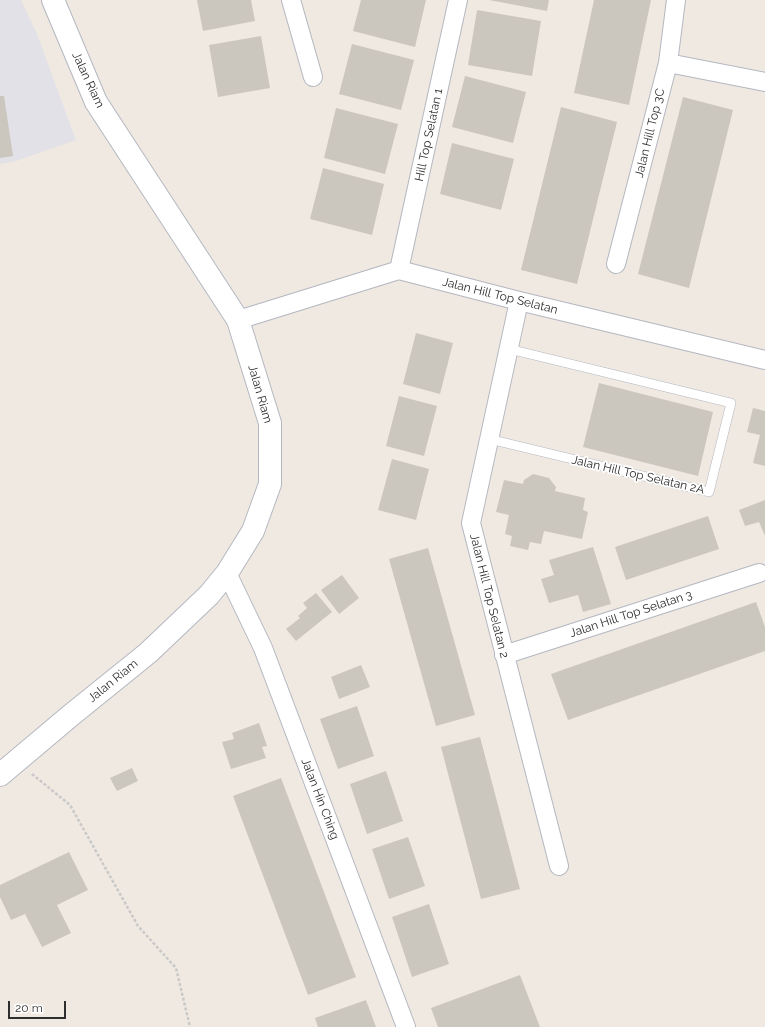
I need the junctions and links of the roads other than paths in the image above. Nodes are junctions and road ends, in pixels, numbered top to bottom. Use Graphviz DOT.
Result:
graph roads {
  1 [pos="53,0"];
  2 [pos="291,0"];
  3 [pos="458,0"];
  4 [pos="676,0"];
  5 [pos="668,63"];
  6 [pos="313,77"];
  7 [pos="765,82"];
  8 [pos="616,264"];
  9 [pos="399,270"];
  10 [pos="519,301"];
  11 [pos="238,320"];
  12 [pos="509,349"];
  13 [pos="765,360"];
  14 [pos="489,439"];
  15 [pos="228,573"];
  16 [pos="759,573"];
  17 [pos="504,655"];
  18 [pos="0,775"];
  19 [pos="559,866"];
  20 [pos="406,1027"];
  1 -- 11 [label="main road, Jalan Riam"];
  2 -- 6 [label="street"];
  3 -- 9 [label="street, Hill Top Selatan 1"];
  4 -- 5 [label="street, Jalan Hill Top 3C"];
  5 -- 7 [label="street"];
  5 -- 8 [label="street, Jalan Hill Top 3C"];
  9 -- 10 [label="street, Jalan Hill Top Selatan"];
  9 -- 11 [label="street"];
  10 -- 12 [label="street, Jalan Hill Top Selatan 2"];
  10 -- 13 [label="street, Jalan Hill Top Selatan"];
  11 -- 15 [label="main road, Jalan Riam"];
  12 -- 14 [label="street, Jalan Hill Top Selatan 2"];
  12 -- 14 [label="lane, Jalan Hill Top Selatan 2A"];
  14 -- 17 [label="street, Jalan Hill Top Selatan 2"];
  15 -- 18 [label="main road, Jalan Riam"];
  15 -- 20 [label="street, Jalan Hin Ching"];
  16 -- 17 [label="street, Jalan Hill Top Selatan 3"];
  17 -- 19 [label="street, Jalan Hill Top Selatan 2"];
}
